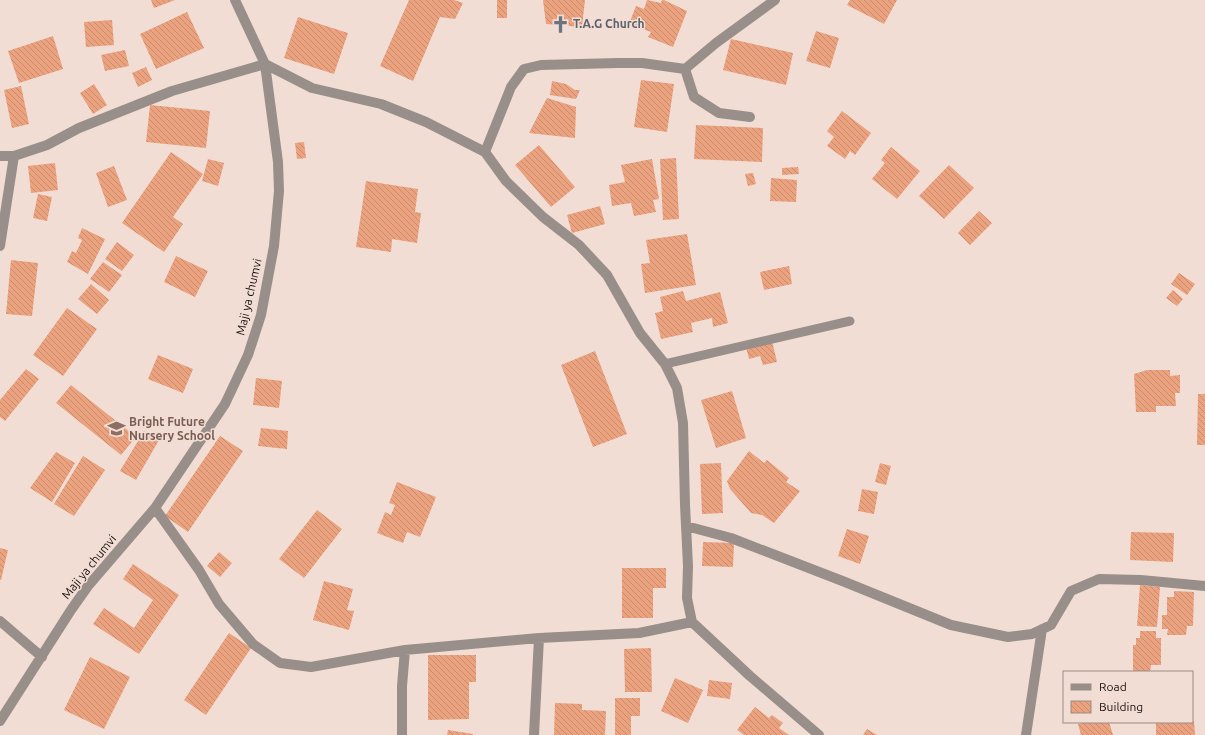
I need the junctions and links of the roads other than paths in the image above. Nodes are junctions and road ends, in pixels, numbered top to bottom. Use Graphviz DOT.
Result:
graph roads {
  1 [pos="235,0"];
  2 [pos="775,0"];
  3 [pos="265,64"];
  4 [pos="685,69"];
  5 [pos="750,117"];
  6 [pos="485,152"];
  7 [pos="0,156"];
  8 [pos="14,156"];
  9 [pos="0,246"];
  10 [pos="850,321"];
  11 [pos="665,364"];
  12 [pos="155,508"];
  13 [pos="686,526"];
  14 [pos="1205,586"];
  15 [pos="0,621"];
  16 [pos="692,622"];
  17 [pos="1042,629"];
  18 [pos="539,638"];
  19 [pos="405,650"];
  20 [pos="42,657"];
  21 [pos="0,721"];
  22 [pos="402,735"];
  23 [pos="534,735"];
  24 [pos="819,735"];
  25 [pos="1026,735"];
  1 -- 3 [label="street, Maji ya chumvi"];
  2 -- 4 [label="street"];
  3 -- 6 [label="street"];
  3 -- 8 [label="street"];
  3 -- 12 [label="street, Maji ya chumvi"];
  4 -- 5 [label="street"];
  4 -- 6 [label="street"];
  6 -- 11 [label="street"];
  7 -- 8 [label="street"];
  8 -- 9 [label="street"];
  10 -- 11 [label="lane"];
  11 -- 13 [label="street"];
  12 -- 19 [label="street"];
  12 -- 20 [label="street, Maji ya chumvi"];
  13 -- 16 [label="street"];
  13 -- 17 [label="street"];
  14 -- 17 [label="street"];
  15 -- 20 [label="street"];
  16 -- 18 [label="street"];
  16 -- 24 [label="street"];
  17 -- 25 [label="street"];
  18 -- 19 [label="street"];
  18 -- 23 [label="street"];
  19 -- 22 [label="street"];
  20 -- 21 [label="street, Maji ya chumvi"];
}
